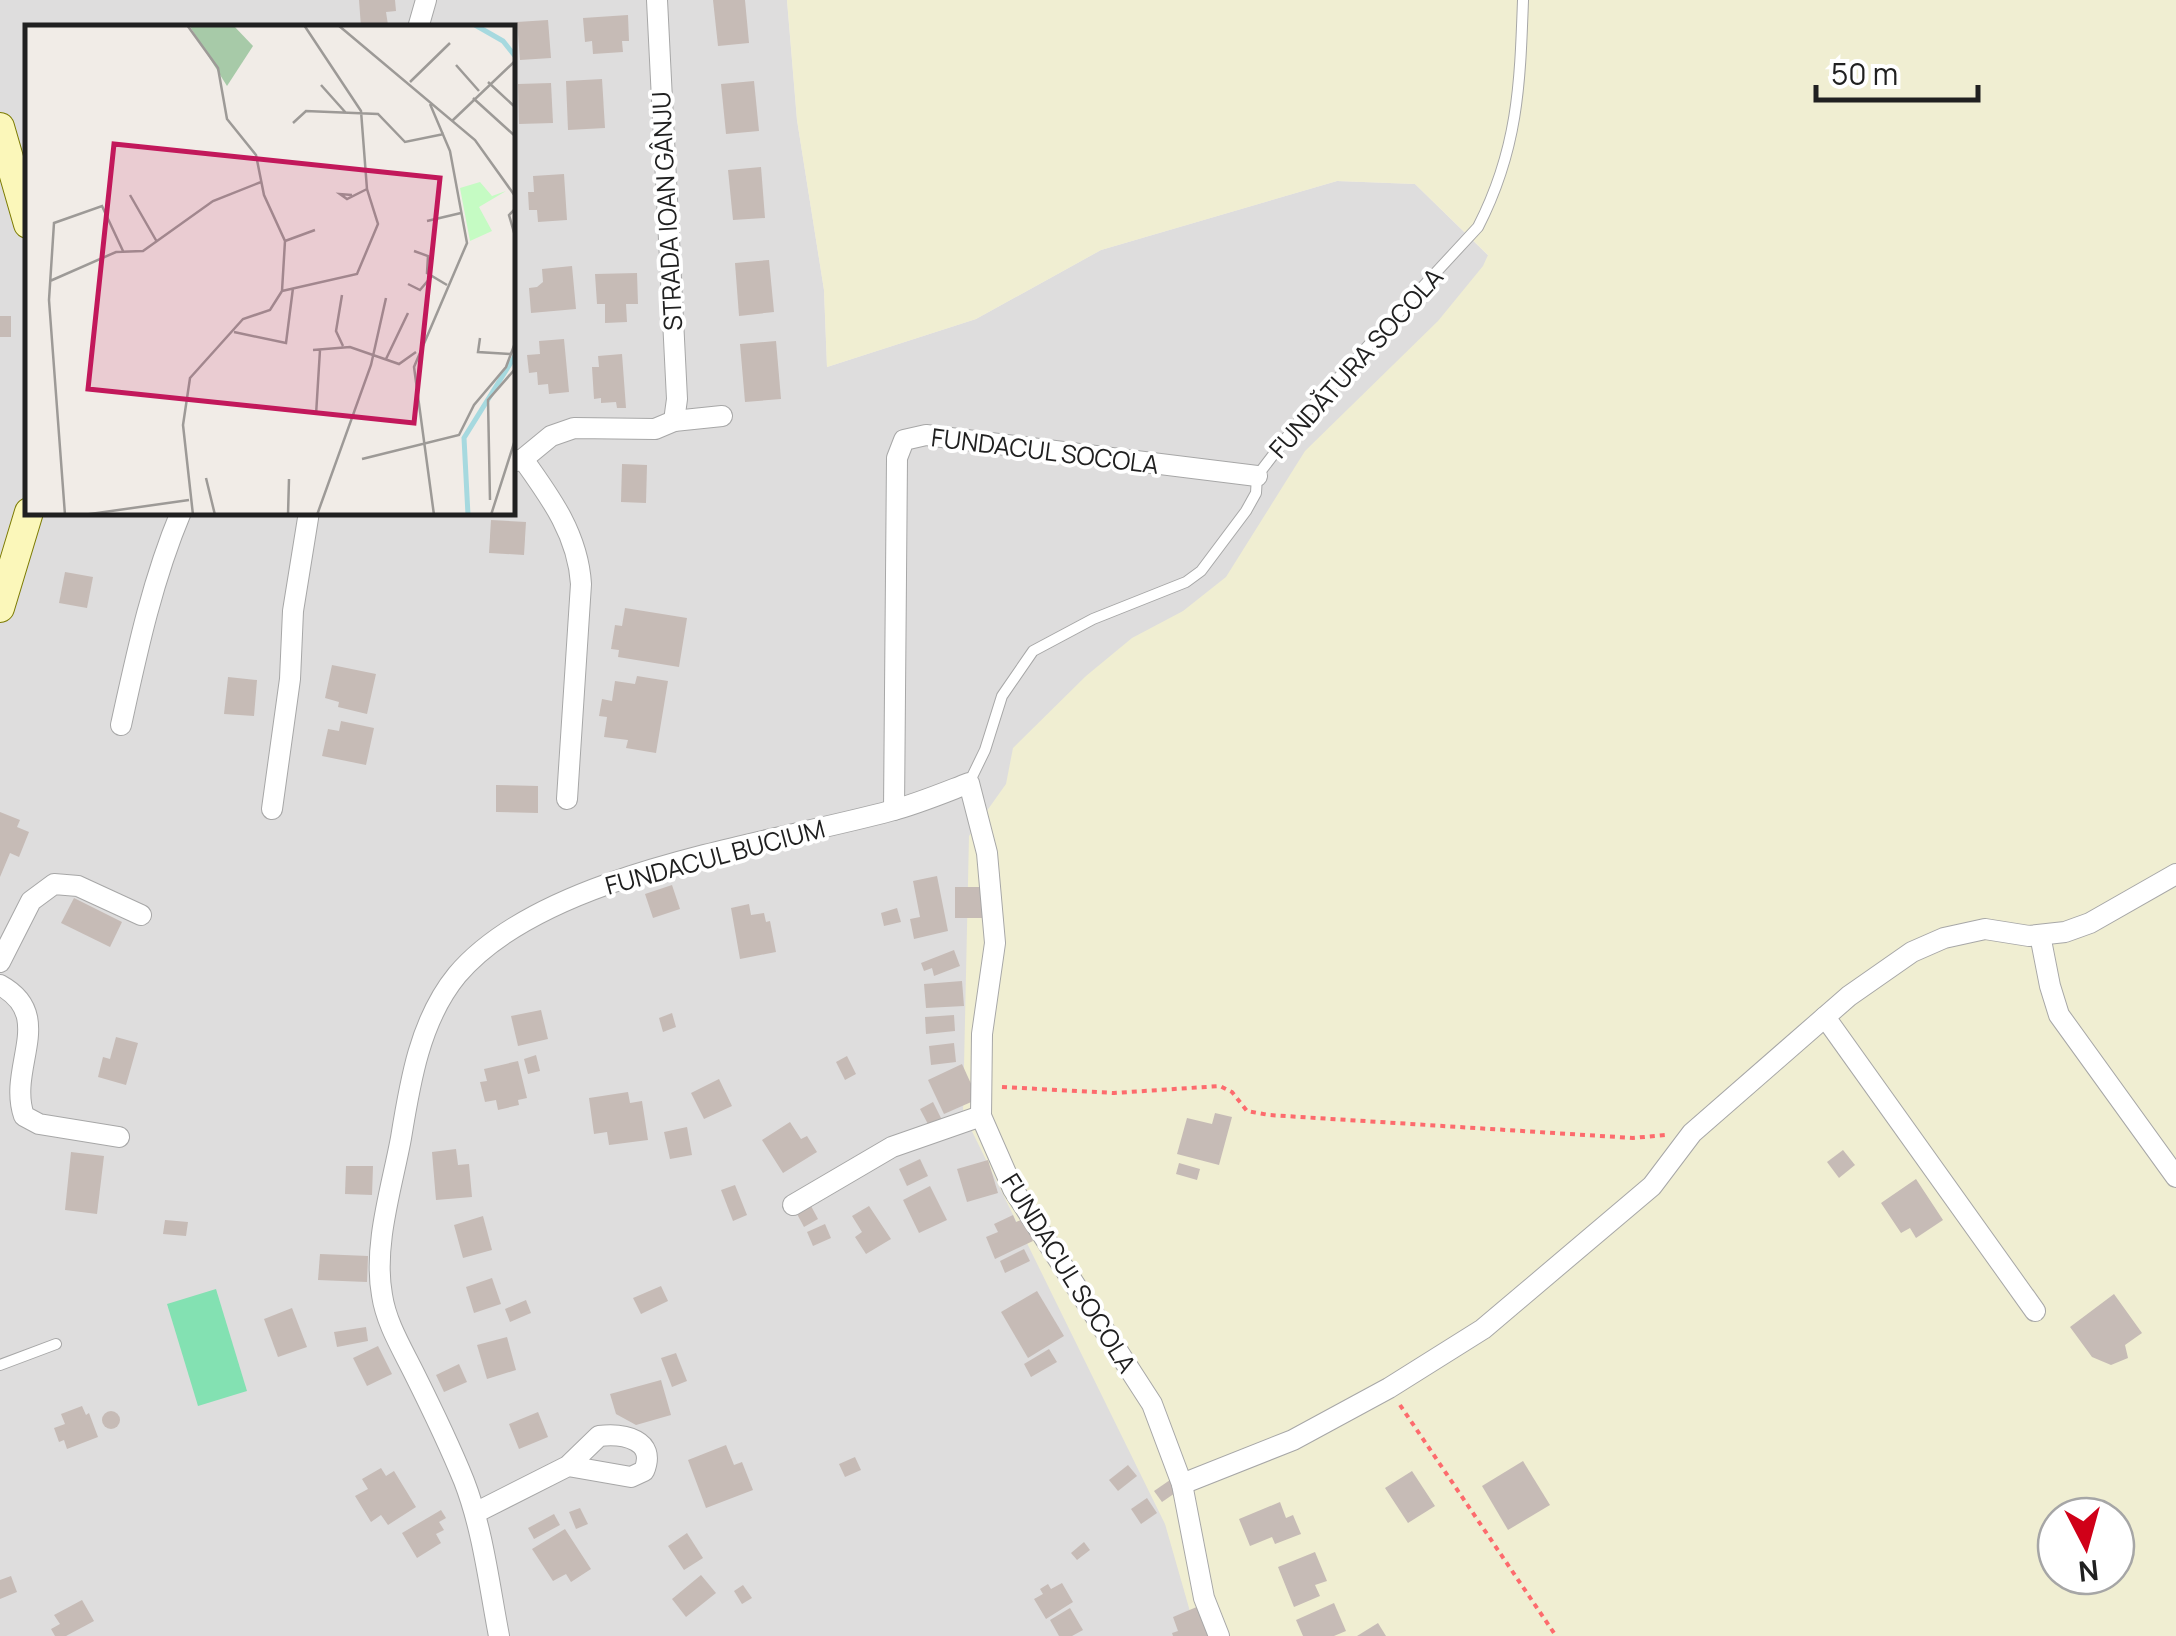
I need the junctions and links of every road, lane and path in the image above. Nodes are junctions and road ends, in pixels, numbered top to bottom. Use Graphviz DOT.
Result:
graph roads {
  1 [pos="426,0"];
  2 [pos="657,0"];
  3 [pos="1524,0"];
  4 [pos="419,25"];
  5 [pos="0,128"];
  6 [pos="25,214"];
  7 [pos="722,416"];
  8 [pos="674,421"];
  9 [pos="518,460"];
  10 [pos="1257,476"];
  11 [pos="29,515"];
  12 [pos="180,515"];
  13 [pos="308,515"];
  14 [pos="0,608"];
  15 [pos="122,725"];
  16 [pos="969,784"];
  17 [pos="567,800"];
  18 [pos="272,809"];
  19 [pos="894,810"];
  20 [pos="2176,874"];
  21 [pos="141,916"];
  22 [pos="2040,936"];
  23 [pos="0,962"];
  24 [pos="0,986"];
  25 [pos="1824,1017"];
  26 [pos="982,1086"];
  27 [pos="981,1116"];
  28 [pos="1692,1133"];
  29 [pos="119,1137"];
  30 [pos="2176,1177"];
  31 [pos="793,1205"];
  32 [pos="2035,1311"];
  33 [pos="56,1344"];
  34 [pos="0,1365"];
  35 [pos="1389,1388"];
  36 [pos="568,1466"];
  37 [pos="1182,1484"];
  38 [pos="475,1512"];
  39 [pos="499,1636"];
  40 [pos="1219,1636"];
  41 [pos="1556,1636"];
  1 -- 4 [label="street"];
  2 -- 8 [label="street, STRADA IOAN GÂNJU"];
  3 -- 10 [label="lane, FUNDĂTURA SOCOLA"];
  5 -- 6 [label="main road"];
  7 -- 8 [label="street"];
  8 -- 9 [label="street"];
  9 -- 17 [label="street"];
  10 -- 16 [label="lane, FUNDĂTURA SOCOLA"];
  10 -- 19 [label="street, FUNDACUL SOCOLA"];
  11 -- 14 [label="main road"];
  12 -- 15 [label="street"];
  13 -- 18 [label="street"];
  16 -- 19 [label="street, FUNDACUL BUCIUM"];
  16 -- 26 [label="street, FUNDACUL SOCOLA"];
  19 -- 38 [label="street, FUNDACUL BUCIUM"];
  20 -- 22 [label="street"];
  21 -- 23 [label="street"];
  22 -- 25 [label="street"];
  22 -- 30 [label="street"];
  24 -- 29 [label="street"];
  25 -- 28 [label="street"];
  25 -- 32 [label="street"];
  26 -- 27 [label="street, FUNDACUL SOCOLA"];
  26 -- 28 [label="path"];
  27 -- 31 [label="street"];
  27 -- 37 [label="street, FUNDACUL SOCOLA"];
  28 -- 35 [label="street"];
  33 -- 34 [label="lane"];
  35 -- 37 [label="street"];
  35 -- 41 [label="path"];
  36 -- 38 [label="street"];
  37 -- 40 [label="street, FUNDACUL SOCOLA"];
  38 -- 39 [label="street, FUNDACUL BUCIUM"];
}
